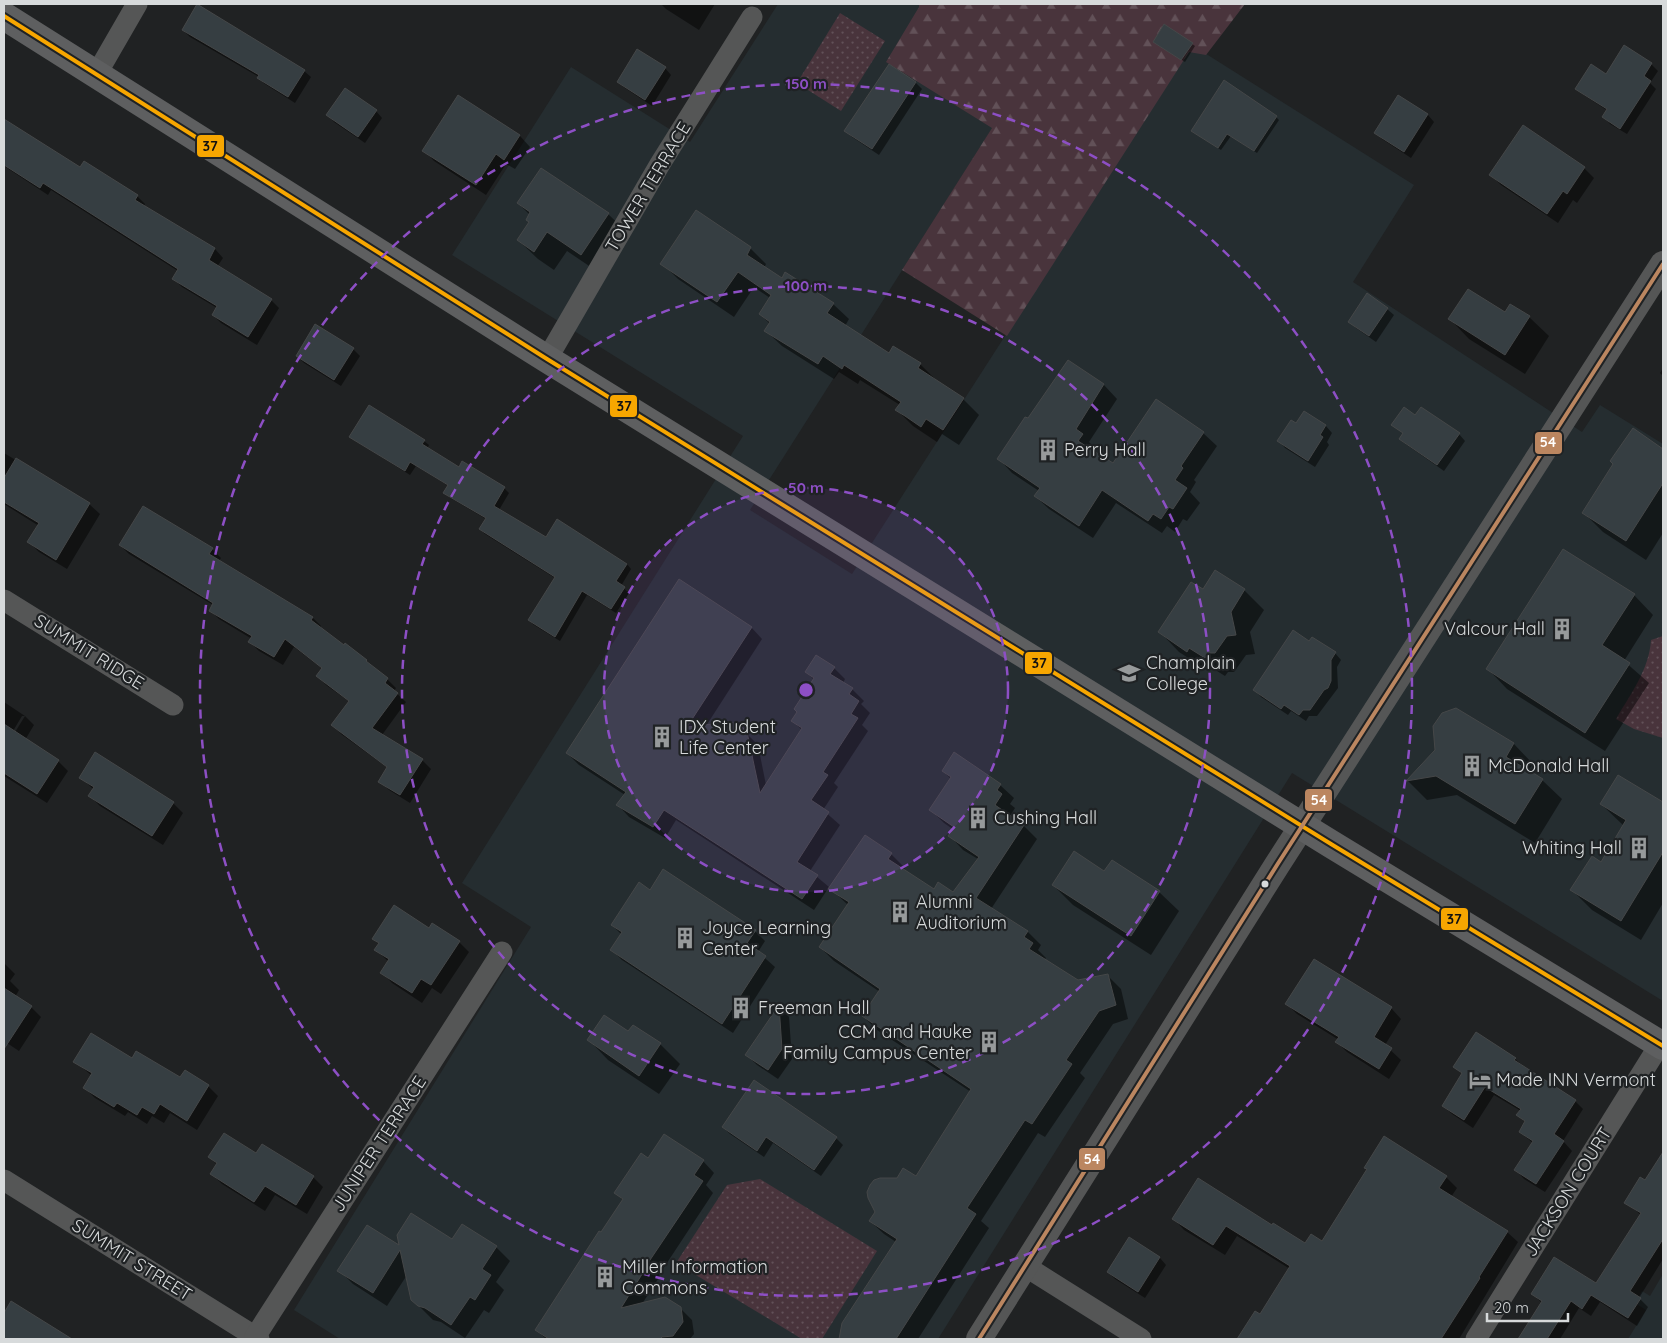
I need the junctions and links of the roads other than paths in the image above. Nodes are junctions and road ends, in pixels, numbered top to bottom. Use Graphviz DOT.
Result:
graph roads {
  1 [pos="136,4"];
  2 [pos="4,16"];
  3 [pos="752,17"];
  4 [pos="96,75"];
  5 [pos="1663,264"];
  6 [pos="547,359"];
  7 [pos="4,600"];
  8 [pos="173,705"];
  9 [pos="1302,826"];
  10 [pos="502,952"];
  11 [pos="1661,1045"];
  12 [pos="4,1180"];
  13 [pos="1025,1266"];
  14 [pos="257,1338"];
  15 [pos="979,1339"];
  16 [pos="1141,1339"];
  17 [pos="1476,1339"];
  1 -- 4 [label="street"];
  2 -- 4 [label="main road"];
  3 -- 6 [label="street, TOWER TERRACE"];
  4 -- 6 [label="main road"];
  5 -- 9 [label="street"];
  6 -- 9 [label="main road"];
  7 -- 8 [label="street, SUMMIT RIDGE"];
  9 -- 11 [label="main road"];
  9 -- 13 [label="street"];
  10 -- 14 [label="street, JUNIPER TERRACE"];
  11 -- 17 [label="street, JACKSON COURT"];
  12 -- 14 [label="street, SUMMIT STREET"];
  13 -- 15 [label="street"];
  13 -- 16 [label="street"];
}
